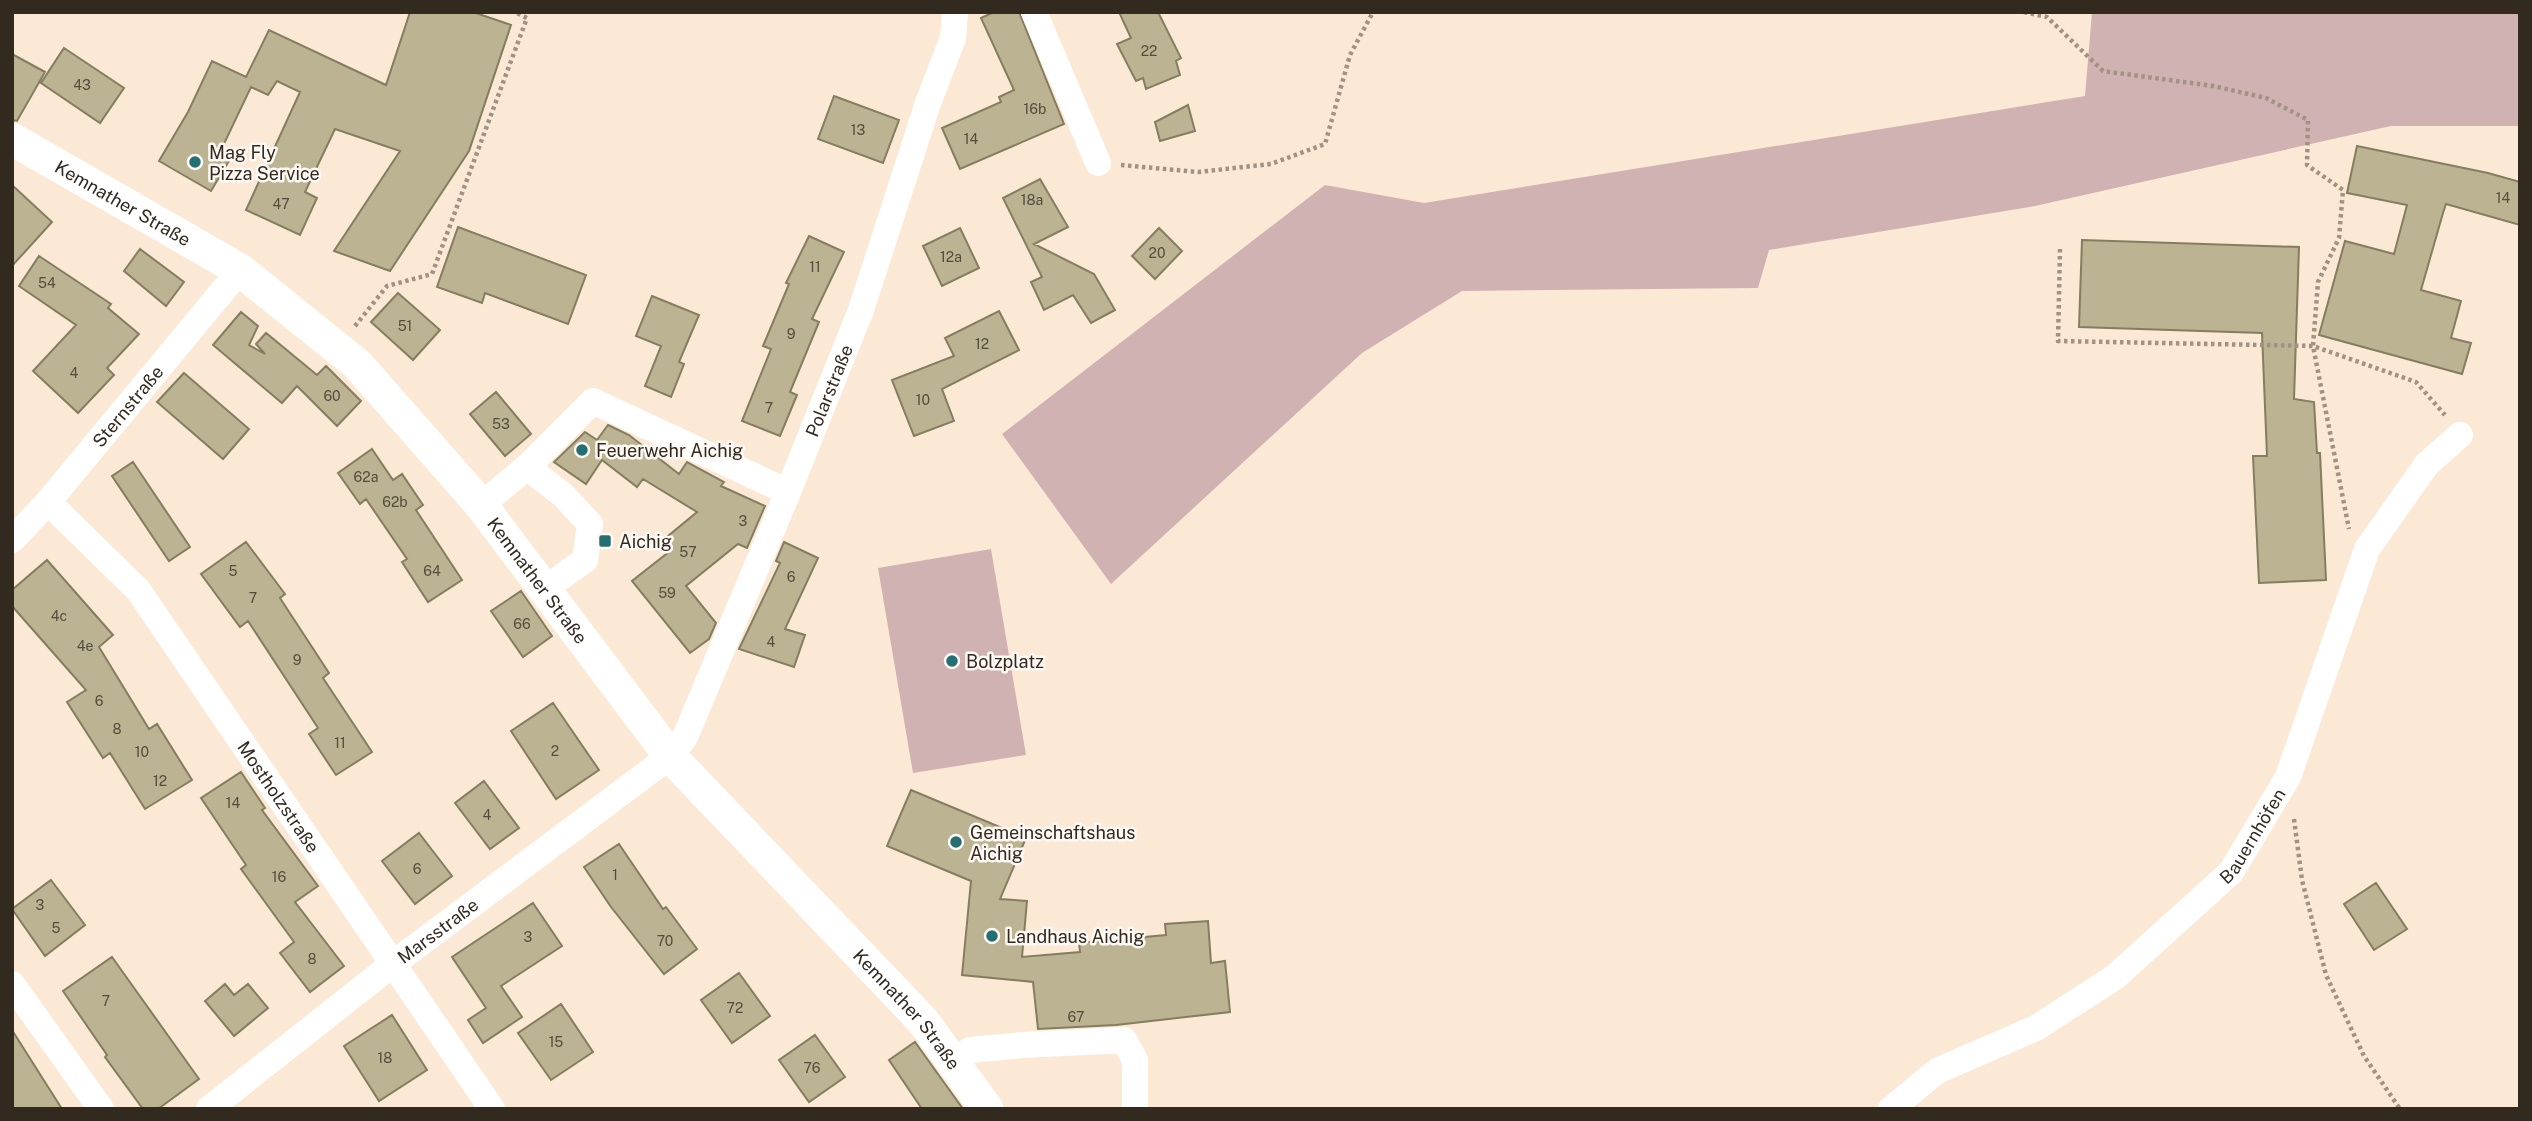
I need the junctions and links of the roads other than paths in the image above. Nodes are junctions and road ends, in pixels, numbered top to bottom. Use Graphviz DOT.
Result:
graph roads {
  1 [pos="955,12"];
  2 [pos="1034,12"];
  3 [pos="12,139"];
  4 [pos="1098,163"];
  5 [pos="240,270"];
  6 [pos="2460,435"];
  7 [pos="527,467"];
  8 [pos="788,492"];
  9 [pos="48,502"];
  10 [pos="481,505"];
  11 [pos="12,540"];
  12 [pos="546,588"];
  13 [pos="670,756"];
  14 [pos="394,963"];
  15 [pos="12,984"];
  16 [pos="952,1061"];
  17 [pos="100,1109"];
  18 [pos="209,1109"];
  19 [pos="492,1109"];
  20 [pos="987,1109"];
  21 [pos="1135,1109"];
  22 [pos="1891,1109"];
  1 -- 8 [label="street, Polarstraße"];
  2 -- 4 [label="street"];
  3 -- 5 [label="main road, Kemnather Straße"];
  5 -- 9 [label="street, Sternstraße"];
  5 -- 10 [label="main road, Kemnather Straße"];
  6 -- 22 [label="street, Bauernhöfen"];
  7 -- 8 [label="street"];
  7 -- 10 [label="street"];
  7 -- 12 [label="street"];
  8 -- 13 [label="street, Polarstraße"];
  9 -- 11 [label="street, Sternstraße"];
  9 -- 14 [label="street, Mostholzstraße"];
  10 -- 12 [label="main road, Kemnather Straße"];
  12 -- 13 [label="main road, Kemnather Straße"];
  13 -- 14 [label="street, Marsstraße"];
  13 -- 16 [label="main road, Kemnather Straße"];
  14 -- 18 [label="street, Marsstraße"];
  14 -- 19 [label="street, Mostholzstraße"];
  15 -- 17 [label="street"];
  16 -- 20 [label="main road, Kemnather Straße"];
  16 -- 21 [label="street"];
}
